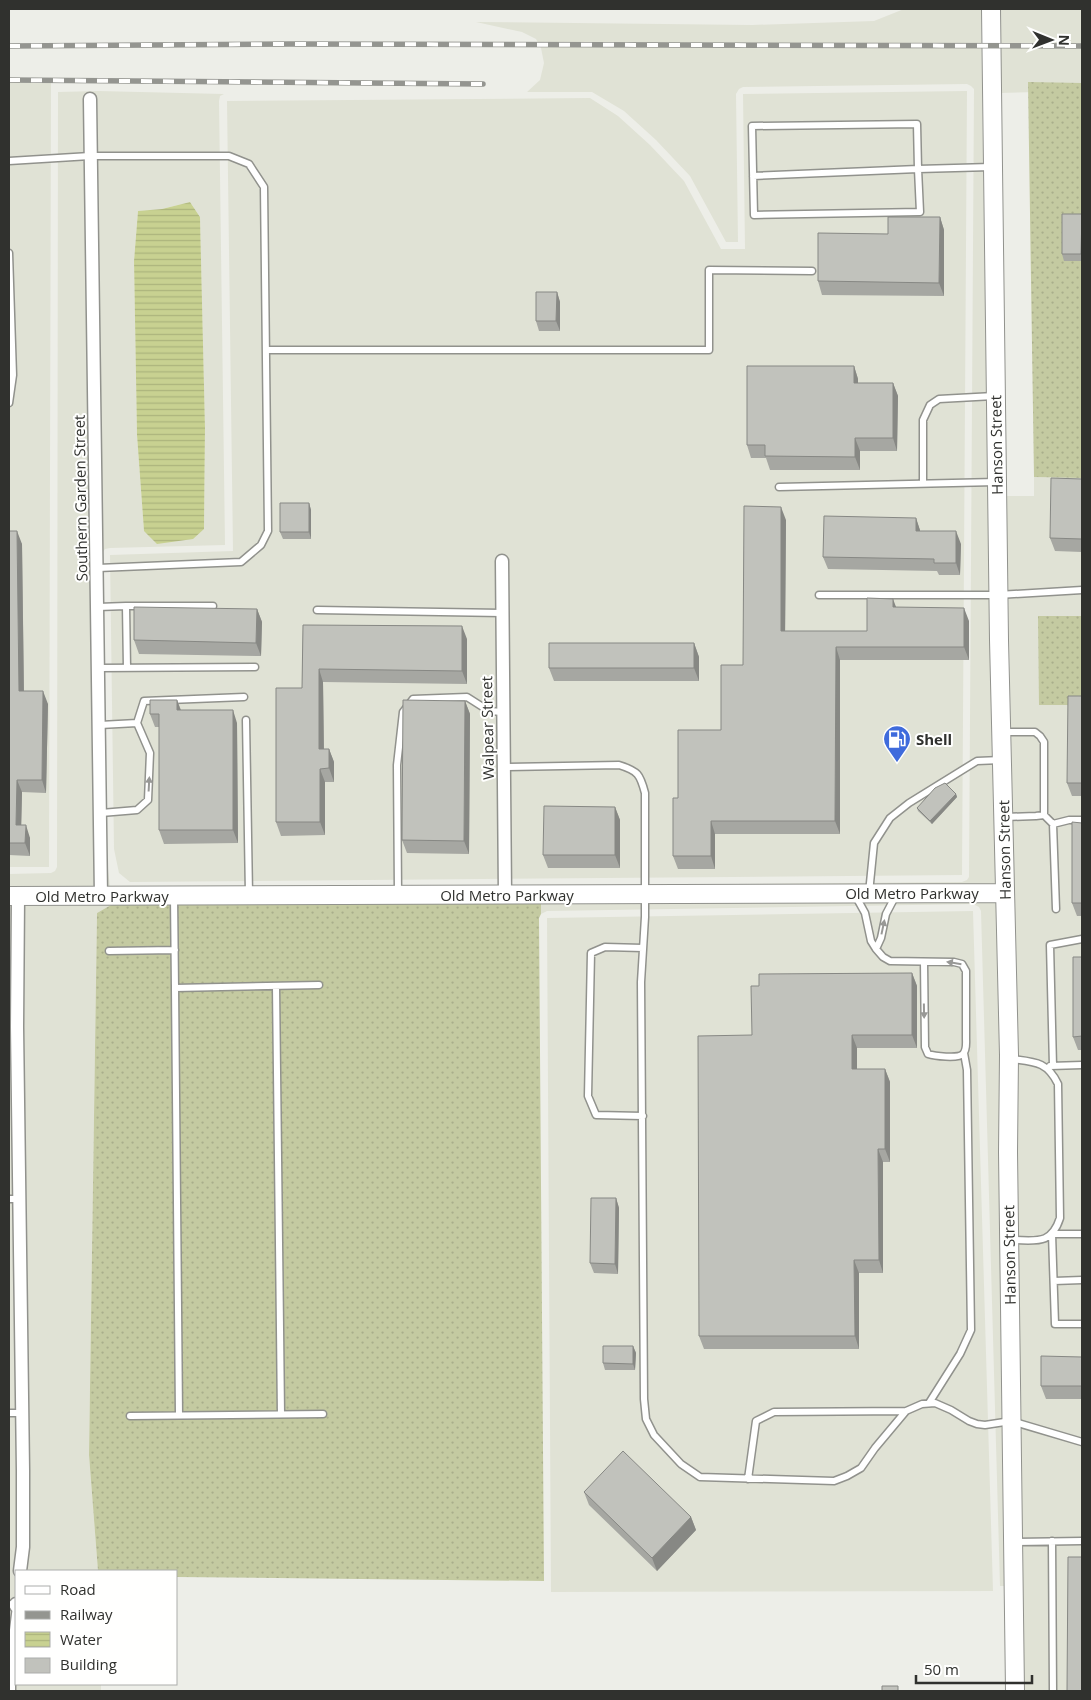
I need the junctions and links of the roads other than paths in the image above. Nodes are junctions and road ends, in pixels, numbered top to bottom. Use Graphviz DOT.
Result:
graph roads {
  1 [pos="990,9"];
  2 [pos="90,99"];
  3 [pos="90,156"];
  4 [pos="9,161"];
  5 [pos="992,167"];
  6 [pos="918,169"];
  7 [pos="753,176"];
  8 [pos="9,252"];
  9 [pos="812,271"];
  10 [pos="266,350"];
  11 [pos="996,396"];
  12 [pos="9,403"];
  13 [pos="997,482"];
  14 [pos="922,483"];
  15 [pos="779,487"];
  16 [pos="502,561"];
  17 [pos="98,568"];
  18 [pos="1082,590"];
  19 [pos="819,595"];
  20 [pos="998,595"];
  21 [pos="126,606"];
  22 [pos="213,606"];
  23 [pos="98,607"];
  24 [pos="317,610"];
  25 [pos="502,613"];
  26 [pos="255,667"];
  27 [pos="99,668"];
  28 [pos="127,668"];
  29 [pos="244,698"];
  30 [pos="503,712"];
  31 [pos="246,720"];
  32 [pos="137,723"];
  33 [pos="100,725"];
  34 [pos="1001,732"];
  35 [pos="1002,760"];
  36 [pos="503,767"];
  37 [pos="101,813"];
  38 [pos="1044,814"];
  39 [pos="1003,817"];
  40 [pos="1082,820"];
  41 [pos="1053,824"];
  42 [pos="896,893"];
  43 [pos="1005,893"];
  44 [pos="861,894"];
  45 [pos="398,895"];
  46 [pos="505,895"];
  47 [pos="644,895"];
  48 [pos="101,896"];
  49 [pos="174,896"];
  50 [pos="250,896"];
  51 [pos="13,897"];
  52 [pos="1056,909"];
  53 [pos="1082,939"];
  54 [pos="643,948"];
  55 [pos="876,949"];
  56 [pos="175,950"];
  57 [pos="109,951"];
  58 [pos="924,962"];
  59 [pos="319,985"];
  60 [pos="276,986"];
  61 [pos="175,988"];
  62 [pos="964,1053"];
  63 [pos="1009,1059"];
  64 [pos="1082,1065"];
  65 [pos="1044,1066"];
  66 [pos="1053,1066"];
  67 [pos="642,1116"];
  68 [pos="14,1142"];
  69 [pos="14,1199"];
  70 [pos="1052,1234"];
  71 [pos="1082,1234"];
  72 [pos="1009,1240"];
  73 [pos="1082,1280"];
  74 [pos="1054,1281"];
  75 [pos="1082,1324"];
  76 [pos="928,1403"];
  77 [pos="906,1411"];
  78 [pos="9,1413"];
  79 [pos="23,1413"];
  80 [pos="281,1414"];
  81 [pos="323,1414"];
  82 [pos="179,1415"];
  83 [pos="130,1416"];
  84 [pos="1011,1421"];
  85 [pos="1082,1442"];
  86 [pos="748,1478"];
  87 [pos="1052,1541"];
  88 [pos="1082,1541"];
  89 [pos="1012,1542"];
  90 [pos="20,1570"];
  91 [pos="15,1613"];
  92 [pos="12,1691"];
  93 [pos="1015,1691"];
  94 [pos="1053,1691"];
  1 -- 5 [label="street, Hanson Street"];
  2 -- 3 [label="street, Southern Garden Street"];
  3 -- 4 [label="lane"];
  3 -- 10 [label="lane"];
  3 -- 17 [label="street, Southern Garden Street"];
  5 -- 6 [label="lane"];
  5 -- 11 [label="street, Hanson Street"];
  6 -- 7 [label="lane"];
  6 -- 7 [label="lane"];
  6 -- 7 [label="lane"];
  8 -- 12 [label="lane"];
  9 -- 10 [label="lane"];
  10 -- 17 [label="lane"];
  11 -- 13 [label="street, Hanson Street"];
  11 -- 14 [label="lane"];
  13 -- 14 [label="lane"];
  13 -- 20 [label="street, Hanson Street"];
  14 -- 15 [label="lane"];
  16 -- 25 [label="street, Walpear Street"];
  17 -- 23 [label="street, Southern Garden Street"];
  18 -- 20 [label="lane"];
  19 -- 20 [label="lane"];
  20 -- 34 [label="street, Hanson Street"];
  21 -- 22 [label="lane"];
  21 -- 23 [label="lane"];
  21 -- 28 [label="lane"];
  23 -- 27 [label="street, Southern Garden Street"];
  24 -- 25 [label="lane"];
  25 -- 30 [label="street, Walpear Street"];
  26 -- 28 [label="lane"];
  27 -- 28 [label="lane"];
  27 -- 33 [label="street, Southern Garden Street"];
  29 -- 32 [label="lane"];
  30 -- 36 [label="street, Walpear Street"];
  30 -- 45 [label="lane"];
  31 -- 50 [label="lane"];
  32 -- 33 [label="lane"];
  37 -- 32 [label="lane, one-way"];
  33 -- 37 [label="street, Southern Garden Street"];
  34 -- 35 [label="street, Hanson Street"];
  34 -- 38 [label="lane"];
  35 -- 39 [label="street, Hanson Street"];
  35 -- 44 [label="lane"];
  36 -- 46 [label="street, Walpear Street"];
  36 -- 47 [label="lane"];
  37 -- 48 [label="street, Southern Garden Street"];
  38 -- 39 [label="lane"];
  38 -- 41 [label="lane"];
  39 -- 43 [label="street, Hanson Street"];
  40 -- 41 [label="lane"];
  41 -- 52 [label="lane"];
  42 -- 43 [label="street, Old Metro Parkway"];
  42 -- 44 [label="street, Old Metro Parkway"];
  55 -- 42 [label="lane, one-way"];
  43 -- 63 [label="street, Hanson Street"];
  44 -- 47 [label="street, Old Metro Parkway"];
  44 -- 55 [label="lane"];
  45 -- 46 [label="street, Old Metro Parkway"];
  45 -- 50 [label="street, Old Metro Parkway"];
  46 -- 47 [label="street, Old Metro Parkway"];
  47 -- 54 [label="lane"];
  48 -- 49 [label="street, Old Metro Parkway"];
  48 -- 51 [label="street, Old Metro Parkway"];
  49 -- 50 [label="street, Old Metro Parkway"];
  49 -- 56 [label="lane"];
  51 -- 68 [label="street"];
  53 -- 66 [label="lane"];
  54 -- 67 [label="lane"];
  54 -- 67 [label="lane"];
  55 -- 58 [label="lane"];
  56 -- 57 [label="lane"];
  56 -- 61 [label="lane"];
  62 -- 58 [label="lane, one-way"];
  58 -- 62 [label="lane, one-way"];
  59 -- 60 [label="lane"];
  60 -- 61 [label="lane"];
  60 -- 80 [label="lane"];
  61 -- 82 [label="lane"];
  62 -- 76 [label="lane"];
  63 -- 65 [label="lane"];
  63 -- 72 [label="street, Hanson Street"];
  64 -- 66 [label="lane"];
  65 -- 66 [label="lane"];
  65 -- 70 [label="lane"];
  67 -- 86 [label="lane"];
  68 -- 69 [label="street"];
  69 -- 79 [label="street"];
  70 -- 71 [label="lane"];
  70 -- 72 [label="lane"];
  70 -- 74 [label="lane"];
  72 -- 84 [label="street, Hanson Street"];
  73 -- 74 [label="lane"];
  74 -- 75 [label="lane"];
  76 -- 77 [label="lane"];
  76 -- 84 [label="lane"];
  77 -- 86 [label="lane"];
  77 -- 86 [label="lane"];
  78 -- 79 [label="lane"];
  79 -- 90 [label="street"];
  80 -- 81 [label="lane"];
  80 -- 82 [label="lane"];
  82 -- 83 [label="lane"];
  84 -- 85 [label="lane"];
  84 -- 89 [label="street, Hanson Street"];
  87 -- 88 [label="lane"];
  87 -- 89 [label="lane"];
  87 -- 94 [label="lane"];
  89 -- 93 [label="street, Hanson Street"];
  91 -- 92 [label="lane"];
}
